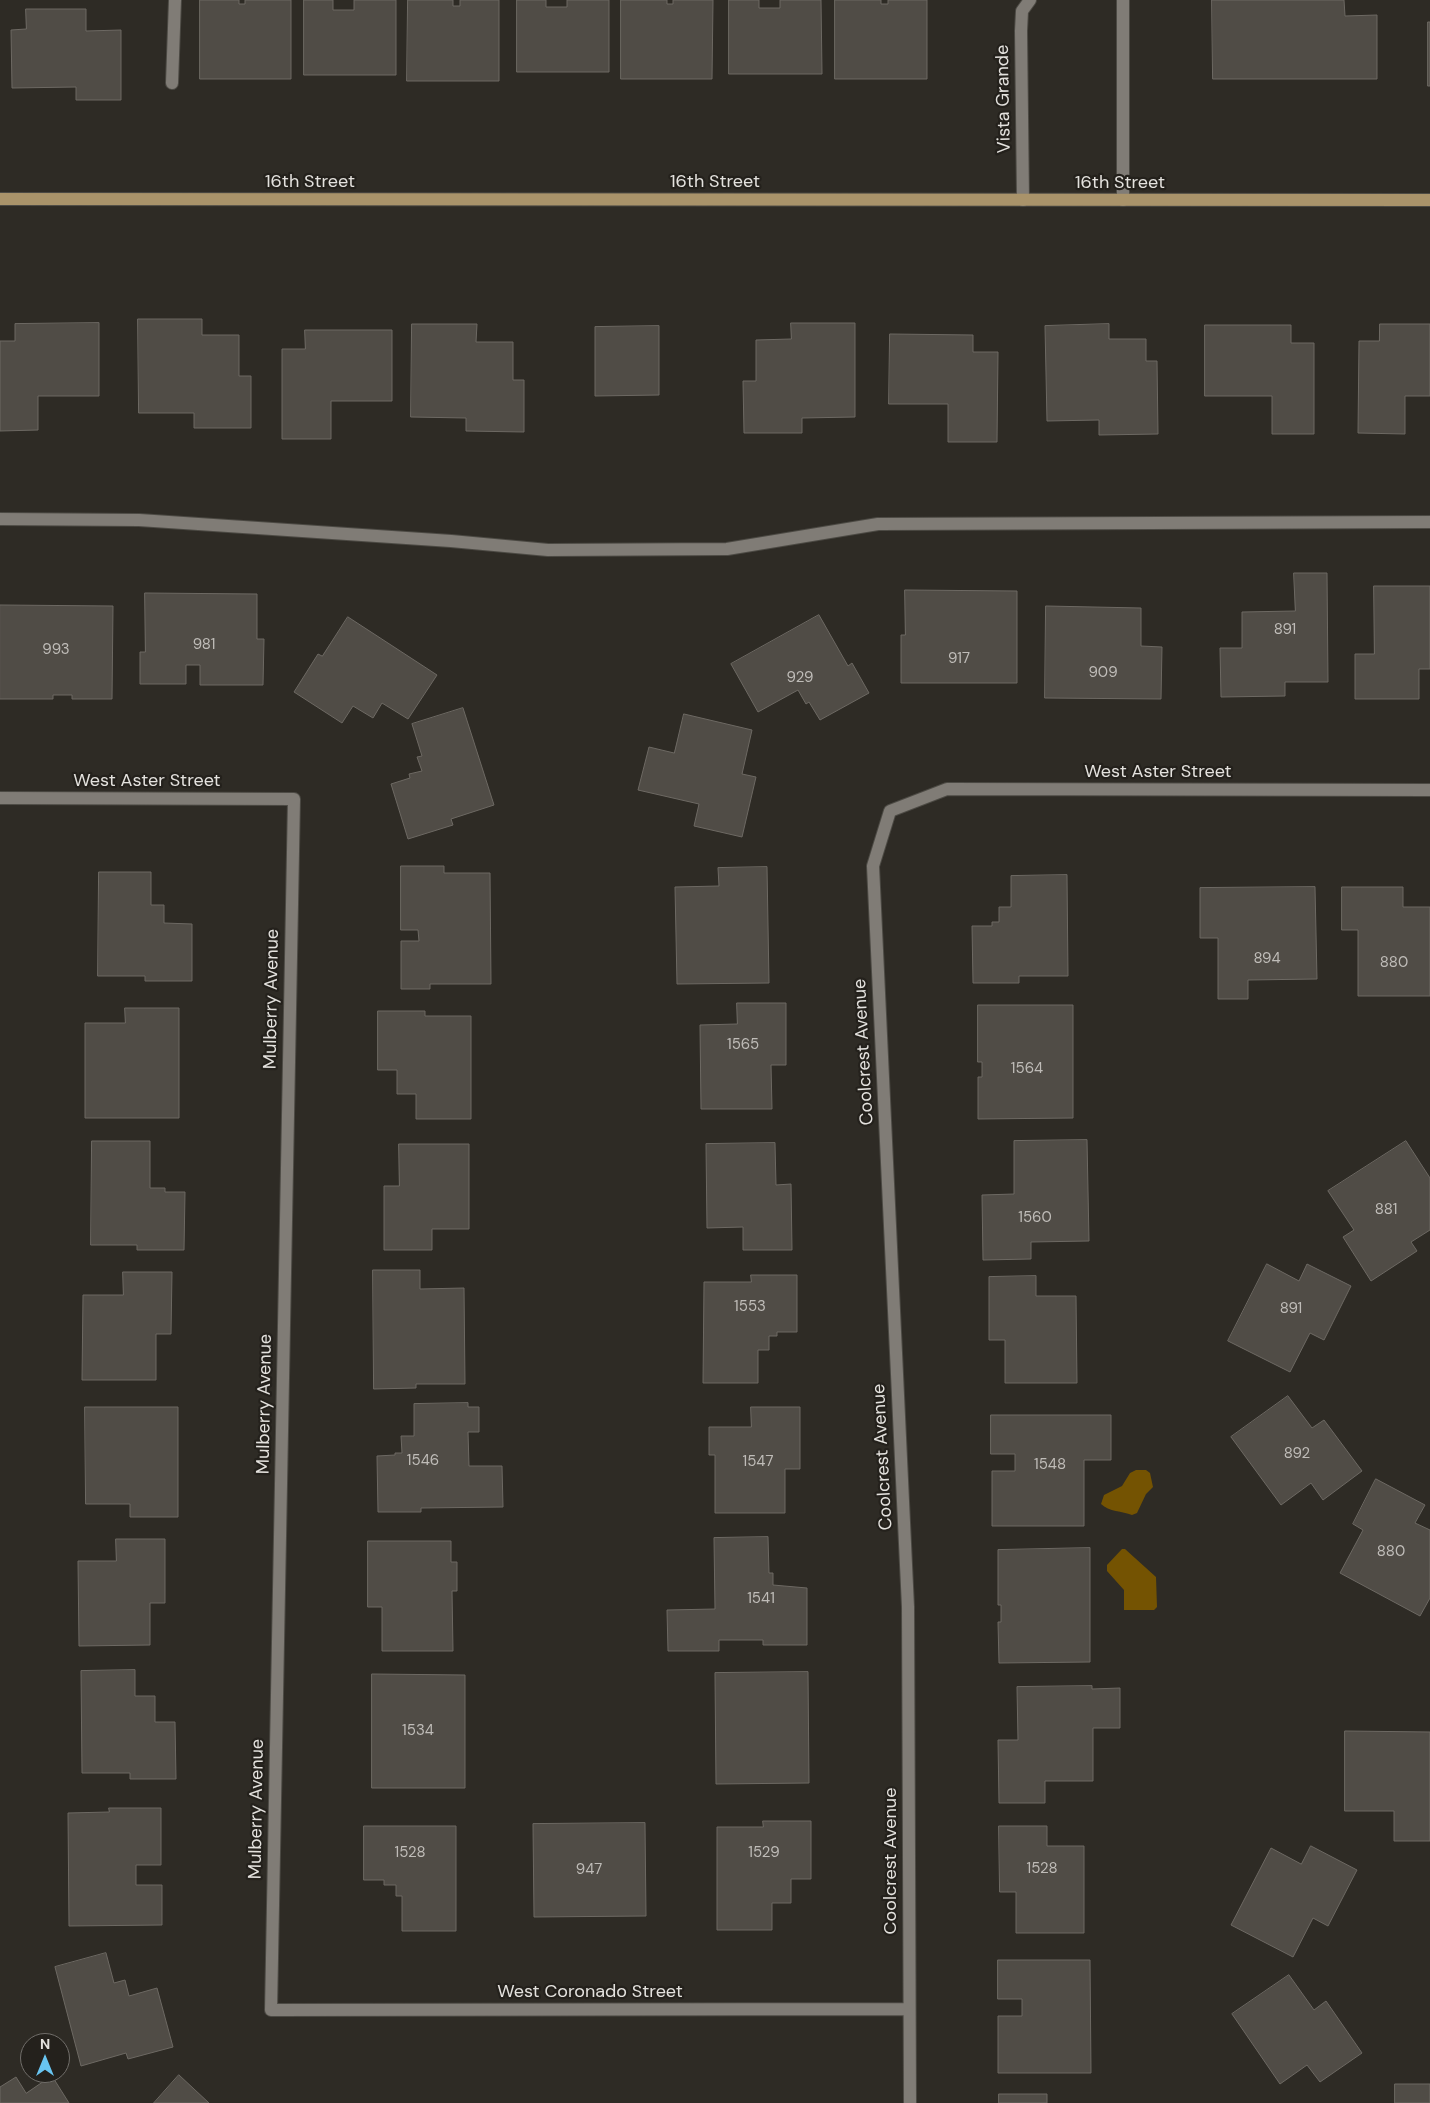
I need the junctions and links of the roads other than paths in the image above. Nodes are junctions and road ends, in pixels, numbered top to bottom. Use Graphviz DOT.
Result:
graph roads {
  1 [pos="175,0"];
  2 [pos="1030,0"];
  3 [pos="1122,0"];
  4 [pos="172,83"];
  5 [pos="0,199"];
  6 [pos="1023,200"];
  7 [pos="1123,200"];
  8 [pos="1430,200"];
  9 [pos="0,519"];
  10 [pos="1430,522"];
  11 [pos="1430,790"];
  12 [pos="0,798"];
  13 [pos="294,799"];
  14 [pos="890,811"];
  15 [pos="908,2009"];
  16 [pos="271,2010"];
  17 [pos="910,2103"];
  1 -- 4 [label="street"];
  2 -- 6 [label="street, Vista Grande"];
  3 -- 7 [label="street"];
  5 -- 6 [label="main road, 16th Street"];
  6 -- 7 [label="main road, 16th Street"];
  7 -- 8 [label="main road, 16th Street"];
  9 -- 10 [label="street"];
  11 -- 14 [label="street, West Aster Street"];
  12 -- 13 [label="street, West Aster Street"];
  13 -- 16 [label="street, Mulberry Avenue"];
  14 -- 15 [label="street, Coolcrest Avenue"];
  15 -- 16 [label="street, West Coronado Street"];
  15 -- 17 [label="street, Coolcrest Avenue"];
}
